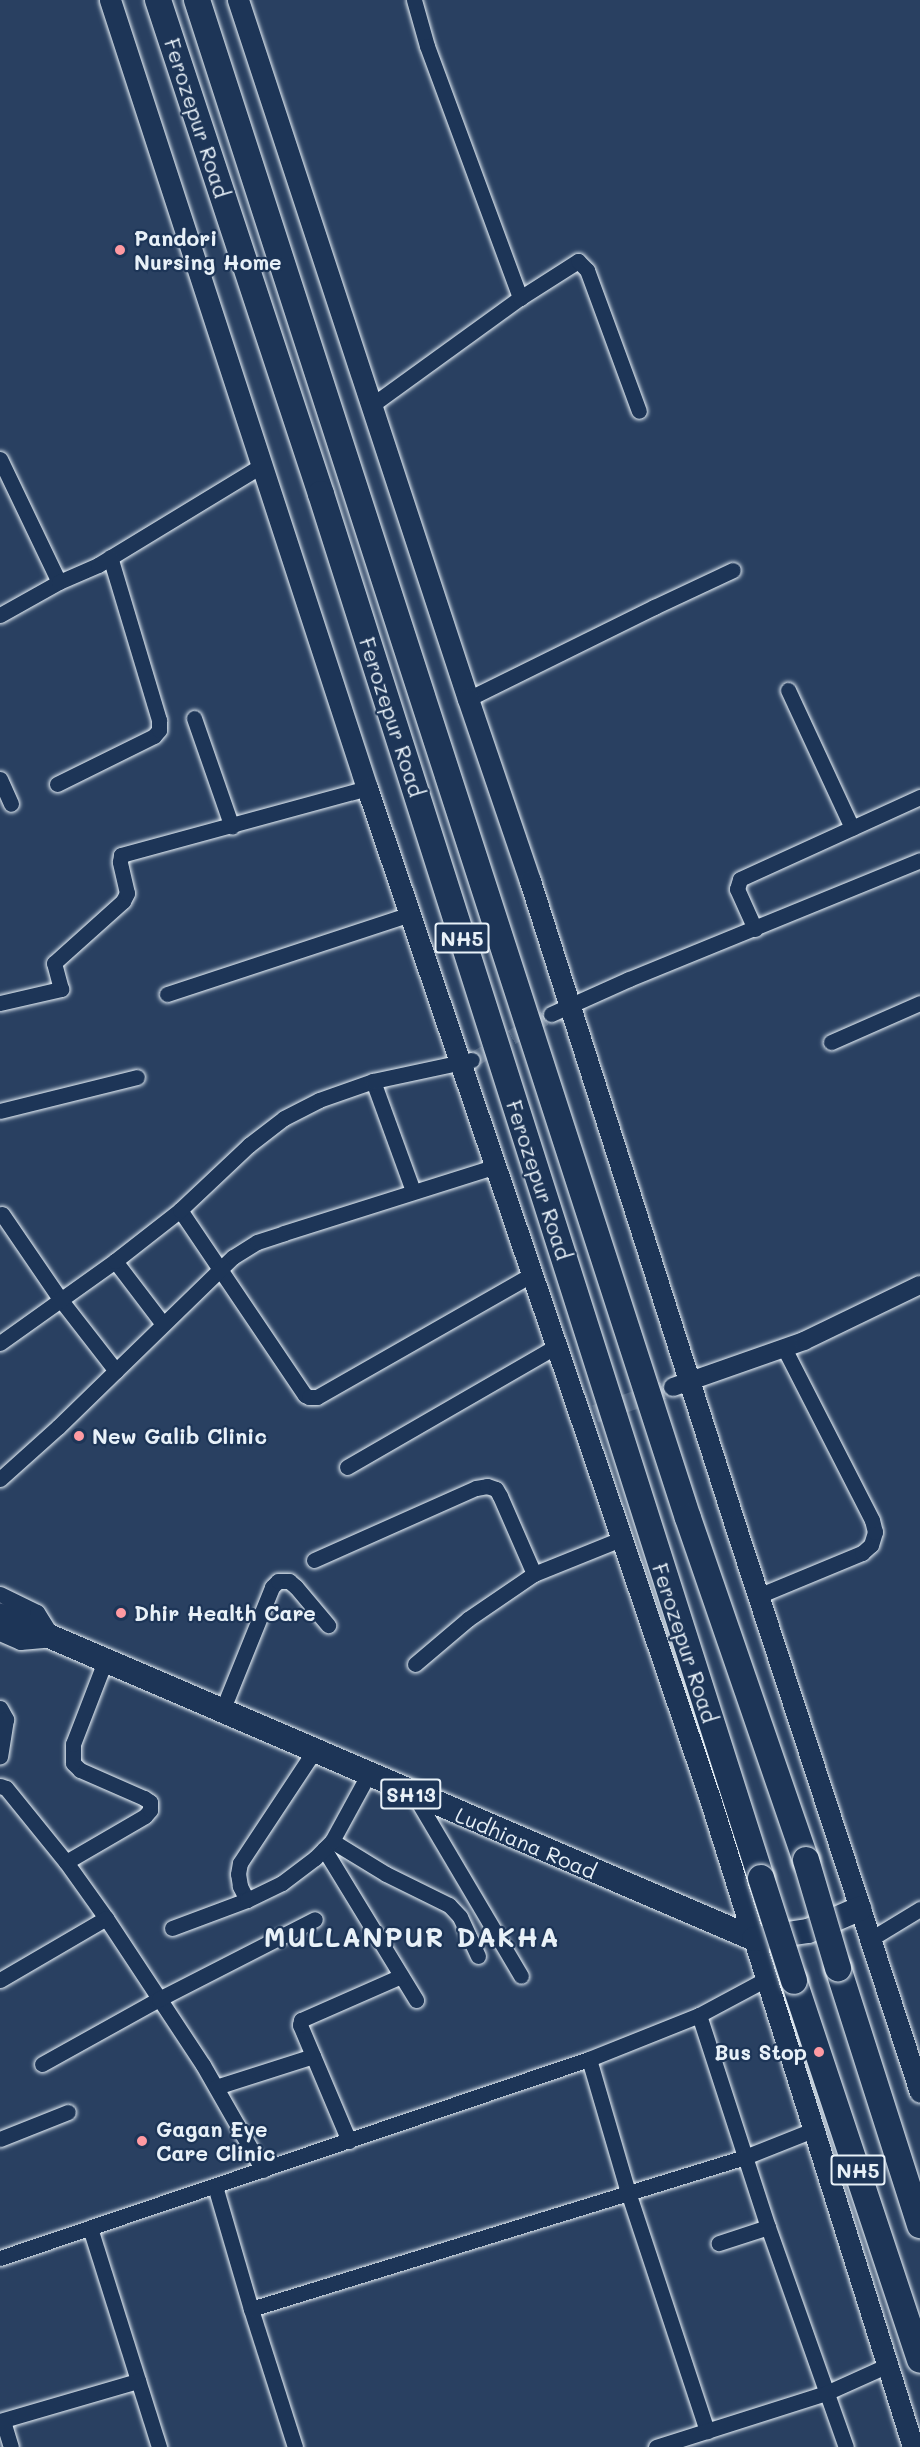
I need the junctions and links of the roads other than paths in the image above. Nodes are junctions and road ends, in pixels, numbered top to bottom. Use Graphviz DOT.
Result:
graph roads {
  1 [pos="110,0"];
  2 [pos="158,0"];
  3 [pos="197,0"];
  4 [pos="238,0"];
  5 [pos="414,0"];
  6 [pos="520,298"];
  7 [pos="372,405"];
  8 [pos="639,411"];
  9 [pos="0,459"];
  10 [pos="261,466"];
  11 [pos="110,557"];
  12 [pos="733,570"];
  13 [pos="59,582"];
  14 [pos="0,615"];
  15 [pos="788,690"];
  16 [pos="468,699"];
  17 [pos="194,718"];
  18 [pos="0,779"];
  19 [pos="57,784"];
  20 [pos="367,788"];
  21 [pos="920,797"];
  22 [pos="11,804"];
  23 [pos="232,827"];
  24 [pos="852,828"];
  25 [pos="920,860"];
  26 [pos="411,914"];
  27 [pos="754,929"];
  28 [pos="166,994"];
  29 [pos="0,1003"];
  30 [pos="920,1003"];
  31 [pos="560,1009"];
  32 [pos="831,1042"];
  33 [pos="467,1062"];
  34 [pos="137,1077"];
  35 [pos="373,1081"];
  36 [pos="0,1111"];
  37 [pos="497,1166"];
  38 [pos="412,1191"];
  39 [pos="180,1210"];
  40 [pos="1,1214"];
  41 [pos="116,1261"];
  42 [pos="220,1270"];
  43 [pos="533,1274"];
  44 [pos="920,1285"];
  45 [pos="60,1299"];
  46 [pos="163,1324"];
  47 [pos="0,1343"];
  48 [pos="558,1345"];
  49 [pos="784,1348"];
  50 [pos="116,1371"];
  51 [pos="681,1384"];
  52 [pos="347,1467"];
  53 [pos="0,1479"];
  54 [pos="623,1538"];
  55 [pos="314,1560"];
  56 [pos="534,1574"];
  57 [pos="0,1594"];
  58 [pos="758,1596"];
  59 [pos="0,1615"];
  60 [pos="328,1625"];
  61 [pos="0,1633"];
  62 [pos="54,1639"];
  63 [pos="105,1661"];
  64 [pos="414,1664"];
  65 [pos="0,1708"];
  66 [pos="222,1711"];
  67 [pos="314,1751"];
  68 [pos="0,1757"];
  69 [pos="368,1775"];
  70 [pos="0,1786"];
  71 [pos="414,1795"];
  72 [pos="328,1845"];
  73 [pos="66,1862"];
  74 [pos="247,1900"];
  75 [pos="859,1909"];
  76 [pos="920,1909"];
  77 [pos="106,1918"];
  78 [pos="315,1919"];
  79 [pos="172,1928"];
  80 [pos="754,1939"];
  81 [pos="869,1940"];
  82 [pos="478,1956"];
  83 [pos="401,1976"];
  84 [pos="521,1976"];
  85 [pos="766,1979"];
  86 [pos="0,1980"];
  87 [pos="159,1999"];
  88 [pos="416,2000"];
  89 [pos="699,2014"];
  90 [pos="313,2056"];
  91 [pos="589,2059"];
  92 [pos="42,2064"];
  93 [pos="216,2087"];
  94 [pos="920,2092"];
  95 [pos="68,2112"];
  96 [pos="813,2130"];
  97 [pos="0,2139"];
  98 [pos="349,2141"];
  99 [pos="745,2157"];
  100 [pos="263,2170"];
  101 [pos="215,2186"];
  102 [pos="628,2192"];
  103 [pos="920,2225"];
  104 [pos="768,2227"];
  105 [pos="90,2228"];
  106 [pos="719,2243"];
  107 [pos="0,2258"];
  108 [pos="251,2309"];
  109 [pos="920,2360"];
  110 [pos="886,2366"];
  111 [pos="138,2381"];
  112 [pos="826,2393"];
  113 [pos="1,2421"];
  114 [pos="707,2431"];
  115 [pos="11,2447"];
  116 [pos="159,2447"];
  117 [pos="295,2447"];
  118 [pos="656,2447"];
  119 [pos="846,2447"];
  120 [pos="913,2447"];
  1 -- 10 [label="main road"];
  2 -- 109 [label="highway, Ferozepur Road / NH5, bridge"];
  3 -- 103 [label="highway, NH5, bridge"];
  4 -- 7 [label="main road"];
  5 -- 6 [label="street"];
  6 -- 7 [label="street"];
  6 -- 8 [label="street"];
  7 -- 16 [label="main road"];
  9 -- 13 [label="street"];
  10 -- 11 [label="street"];
  10 -- 20 [label="main road"];
  11 -- 13 [label="street"];
  11 -- 19 [label="street"];
  12 -- 16 [label="street"];
  13 -- 14 [label="street"];
  15 -- 24 [label="street"];
  16 -- 31 [label="main road"];
  17 -- 23 [label="street"];
  18 -- 22 [label="street"];
  20 -- 23 [label="street"];
  20 -- 26 [label="main road"];
  21 -- 24 [label="street"];
  23 -- 29 [label="street"];
  24 -- 27 [label="street"];
  25 -- 27 [label="street"];
  26 -- 28 [label="street"];
  26 -- 33 [label="main road"];
  27 -- 31 [label="street"];
  30 -- 32 [label="street"];
  31 -- 51 [label="main road"];
  33 -- 35 [label="street"];
  33 -- 37 [label="main road"];
  34 -- 36 [label="street"];
  35 -- 38 [label="street"];
  35 -- 39 [label="street"];
  37 -- 38 [label="street"];
  37 -- 43 [label="main road"];
  38 -- 42 [label="street"];
  39 -- 41 [label="street"];
  39 -- 42 [label="street"];
  40 -- 45 [label="street"];
  41 -- 45 [label="street"];
  41 -- 46 [label="street"];
  42 -- 43 [label="street"];
  42 -- 46 [label="street"];
  43 -- 48 [label="main road"];
  44 -- 49 [label="street"];
  45 -- 47 [label="street"];
  45 -- 50 [label="street"];
  46 -- 50 [label="street"];
  48 -- 52 [label="street"];
  48 -- 54 [label="main road"];
  49 -- 51 [label="street"];
  49 -- 58 [label="street"];
  50 -- 53 [label="street"];
  51 -- 58 [label="main road"];
  54 -- 56 [label="street"];
  54 -- 80 [label="main road"];
  55 -- 56 [label="street"];
  56 -- 64 [label="street"];
  57 -- 62 [label="street"];
  58 -- 75 [label="main road"];
  59 -- 62 [label="main road, Ludhiana Road / SH13"];
  60 -- 66 [label="street"];
  61 -- 62 [label="street"];
  62 -- 63 [label="main road, Ludhiana Road / SH13"];
  63 -- 66 [label="main road, Ludhiana Road / SH13"];
  63 -- 73 [label="street"];
  65 -- 68 [label="street"];
  66 -- 67 [label="main road, Ludhiana Road / SH13"];
  67 -- 69 [label="main road, Ludhiana Road / SH13"];
  67 -- 74 [label="street"];
  69 -- 71 [label="main road, Ludhiana Road / SH13"];
  69 -- 72 [label="street"];
  70 -- 73 [label="street"];
  71 -- 80 [label="main road, Ludhiana Road / SH13"];
  71 -- 84 [label="street"];
  72 -- 74 [label="street"];
  72 -- 82 [label="street"];
  72 -- 83 [label="street"];
  73 -- 77 [label="street"];
  74 -- 79 [label="street"];
  75 -- 80 [label="main road"];
  75 -- 81 [label="main road"];
  76 -- 81 [label="street"];
  77 -- 86 [label="street"];
  77 -- 87 [label="street"];
  78 -- 87 [label="street"];
  80 -- 85 [label="main road"];
  81 -- 94 [label="main road"];
  83 -- 88 [label="street"];
  83 -- 90 [label="street"];
  85 -- 89 [label="street"];
  85 -- 96 [label="main road"];
  87 -- 92 [label="street"];
  87 -- 93 [label="street"];
  89 -- 91 [label="street"];
  89 -- 99 [label="street"];
  90 -- 93 [label="street"];
  90 -- 98 [label="street"];
  91 -- 98 [label="street"];
  91 -- 102 [label="street"];
  93 -- 100 [label="street"];
  95 -- 97 [label="street"];
  96 -- 99 [label="street"];
  96 -- 110 [label="main road"];
  98 -- 100 [label="street"];
  99 -- 102 [label="street"];
  99 -- 104 [label="street"];
  100 -- 101 [label="street"];
  101 -- 105 [label="street"];
  101 -- 108 [label="street"];
  102 -- 108 [label="street"];
  102 -- 114 [label="street"];
  104 -- 106 [label="street"];
  104 -- 112 [label="street"];
  105 -- 107 [label="street"];
  105 -- 111 [label="street"];
  108 -- 117 [label="street"];
  110 -- 112 [label="street"];
  110 -- 120 [label="main road"];
  111 -- 113 [label="street"];
  111 -- 116 [label="street"];
  112 -- 114 [label="street"];
  112 -- 119 [label="street"];
  113 -- 115 [label="street"];
  114 -- 118 [label="street"];
}
